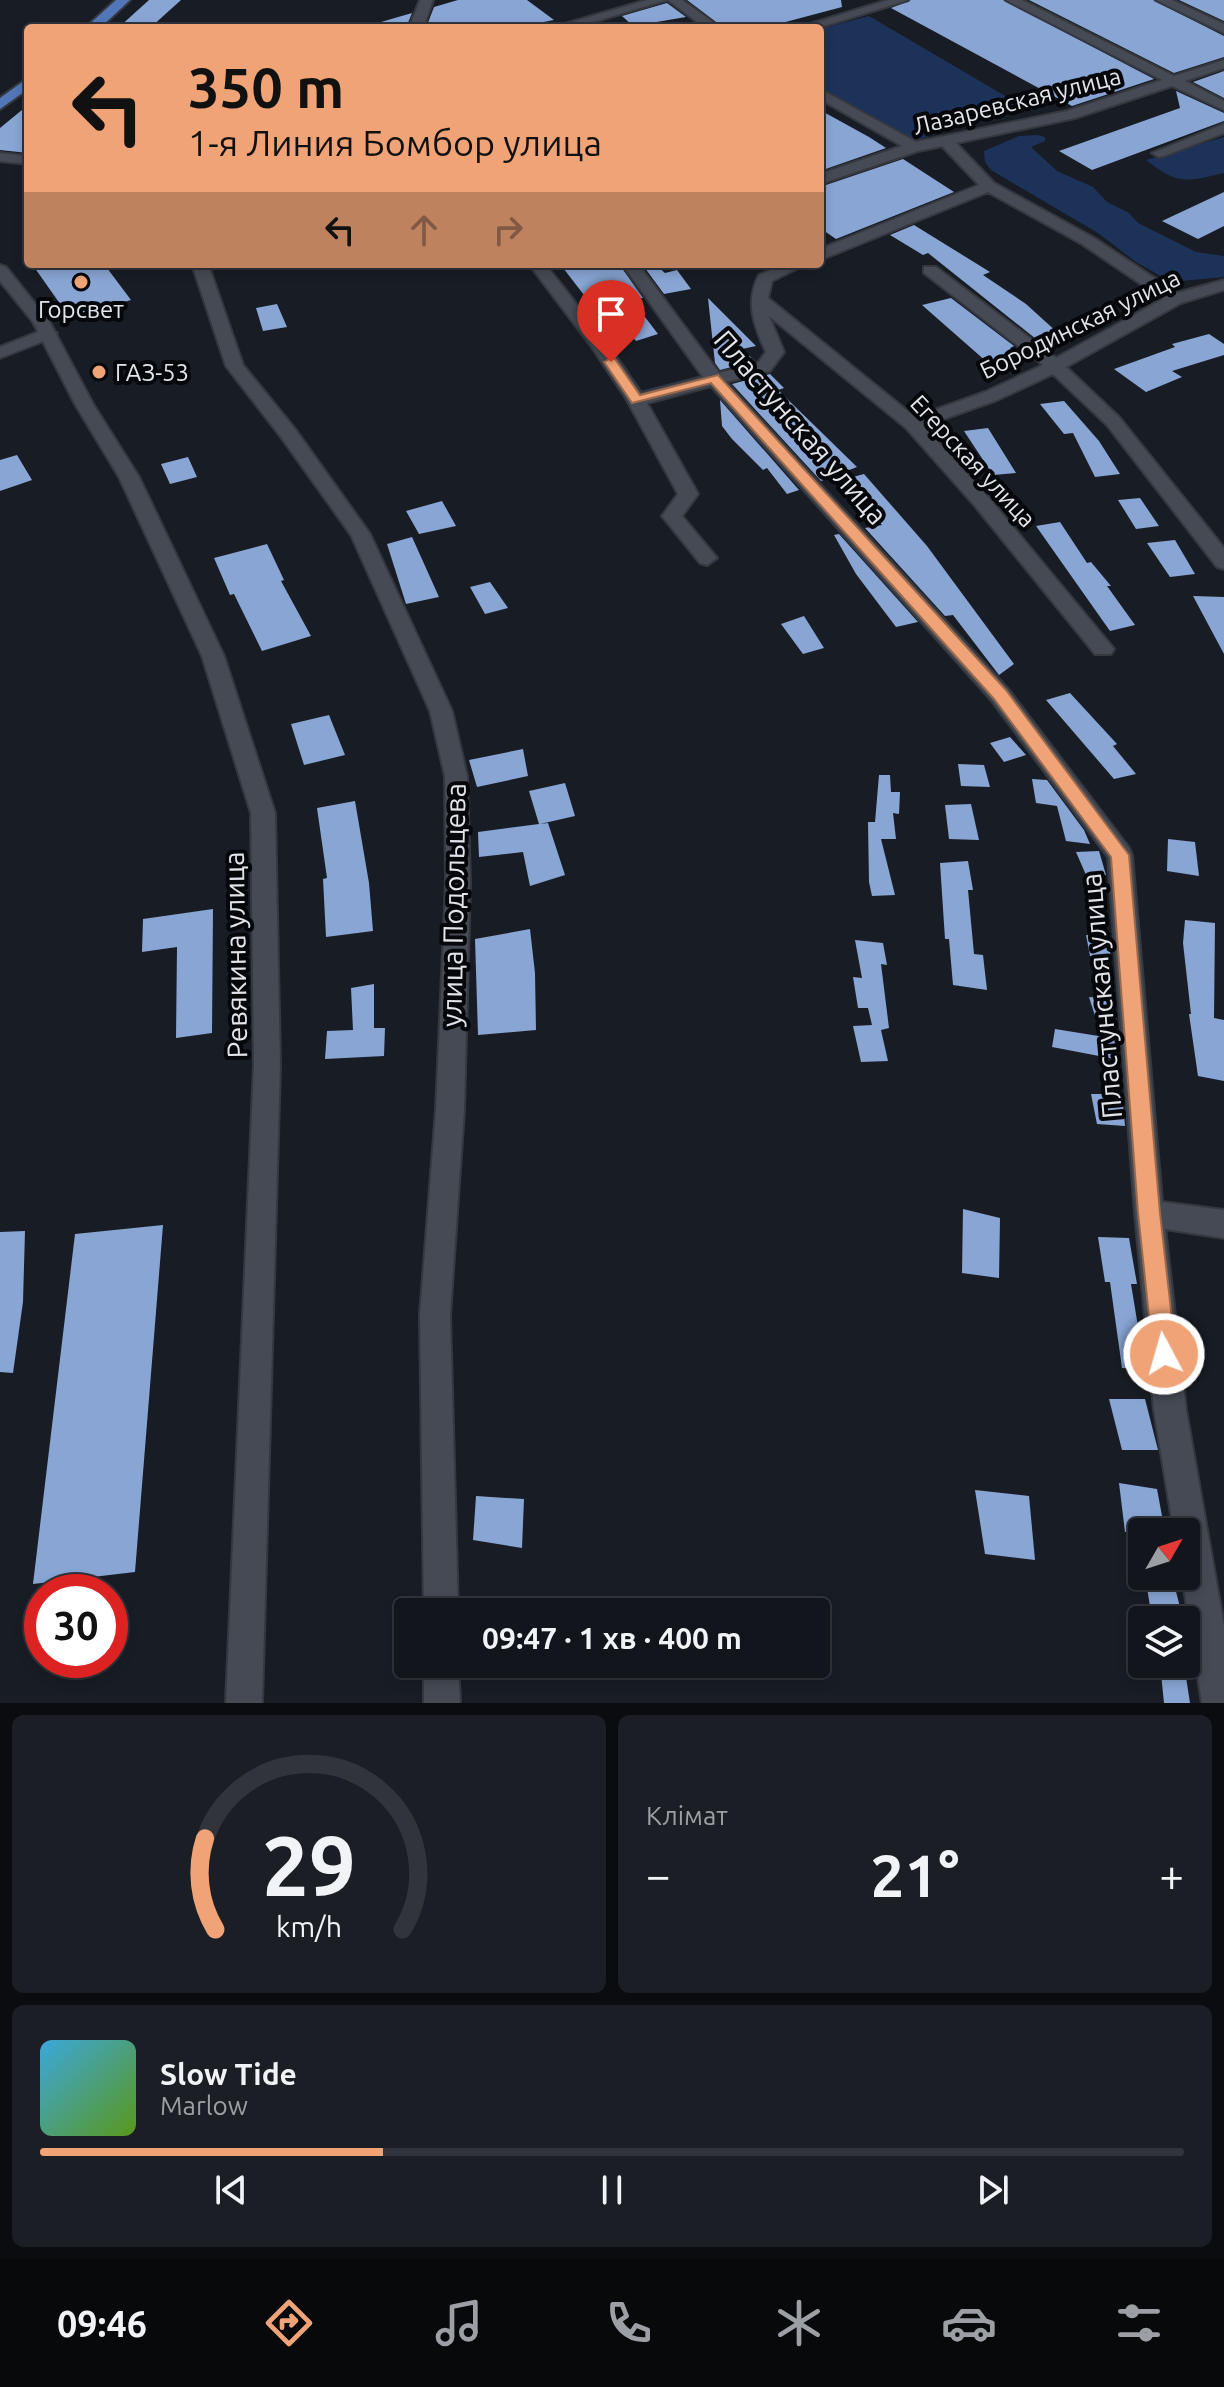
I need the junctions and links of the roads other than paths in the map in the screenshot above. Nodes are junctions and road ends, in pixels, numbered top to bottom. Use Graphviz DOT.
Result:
graph roads {
  1 [pos="124,0"];
  2 [pos="427,0"];
  3 [pos="661,0"];
  4 [pos="674,0"];
  5 [pos="902,0"];
  6 [pos="1012,0"];
  7 [pos="1162,0"];
  8 [pos="97,24"];
  9 [pos="418,24"];
  10 [pos="573,24"];
  11 [pos="708,24"];
  12 [pos="818,24"];
  13 [pos="1224,29"];
  14 [pos="1224,64"];
  15 [pos="1176,82"];
  16 [pos="24,85"];
  17 [pos="824,95"];
  18 [pos="0,105"];
  19 [pos="1224,106"];
  20 [pos="1224,128"];
  21 [pos="946,141"];
  22 [pos="914,147"];
  23 [pos="1159,153"];
  24 [pos="0,157"];
  25 [pos="24,160"];
  26 [pos="824,178"];
  27 [pos="989,186"];
  28 [pos="824,253"];
  29 [pos="201,268"];
  30 [pos="540,268"];
  31 [pos="633,268"];
  32 [pos="789,268"];
  33 [pos="0,270"];
  34 [pos="930,270"];
  35 [pos="1224,285"];
  36 [pos="759,299"];
  37 [pos="1175,299"];
  38 [pos="48,333"];
  39 [pos="0,353"];
  40 [pos="1055,366"];
  41 [pos="713,378"];
  42 [pos="636,400"];
  43 [pos="912,424"];
  44 [pos="707,558"];
  45 [pos="1224,562"];
  46 [pos="1103,649"];
  47 [pos="1149,1213"];
  48 [pos="1224,1224"];
  49 [pos="441,1598"];
  50 [pos="441,1678"];
  51 [pos="244,1703"];
  52 [pos="442,1703"];
  53 [pos="1220,1703"];
  1 -- 8 [label="main road"];
  2 -- 9 [label="street"];
  3 -- 10 [label="street"];
  4 -- 11 [label="street"];
  5 -- 12 [label="street"];
  6 -- 15 [label="street"];
  7 -- 13 [label="street"];
  14 -- 15 [label="street, Лазаревская улица"];
  15 -- 19 [label="street"];
  15 -- 21 [label="street, Лазаревская улица"];
  16 -- 18 [label="main road"];
  17 -- 22 [label="street"];
  20 -- 23 [label="street"];
  21 -- 22 [label="street, Лазаревская улица"];
  21 -- 27 [label="street"];
  22 -- 26 [label="street, Лазаревская улица"];
  24 -- 25 [label="street"];
  27 -- 28 [label="street"];
  27 -- 37 [label="street"];
  29 -- 49 [label="street, улица Подольцева"];
  30 -- 42 [label="street"];
  31 -- 41 [label="street, Пластунская улица"];
  32 -- 36 [label="street"];
  33 -- 38 [label="street, Ревякина улица"];
  34 -- 40 [label="street"];
  35 -- 37 [label="street, Бородинская улица"];
  36 -- 41 [label="street"];
  36 -- 43 [label="street, Егерская улица"];
  37 -- 40 [label="street, Бородинская улица"];
  38 -- 39 [label="street"];
  38 -- 51 [label="street, Ревякина улица"];
  40 -- 43 [label="street, Бородинская улица"];
  40 -- 45 [label="street"];
  41 -- 42 [label="street"];
  41 -- 47 [label="street, Пластунская улица"];
  42 -- 44 [label="street"];
  43 -- 46 [label="street, Егерская улица"];
  47 -- 48 [label="street"];
  47 -- 53 [label="street, Пластунская улица"];
  50 -- 52 [label="street"];
}
